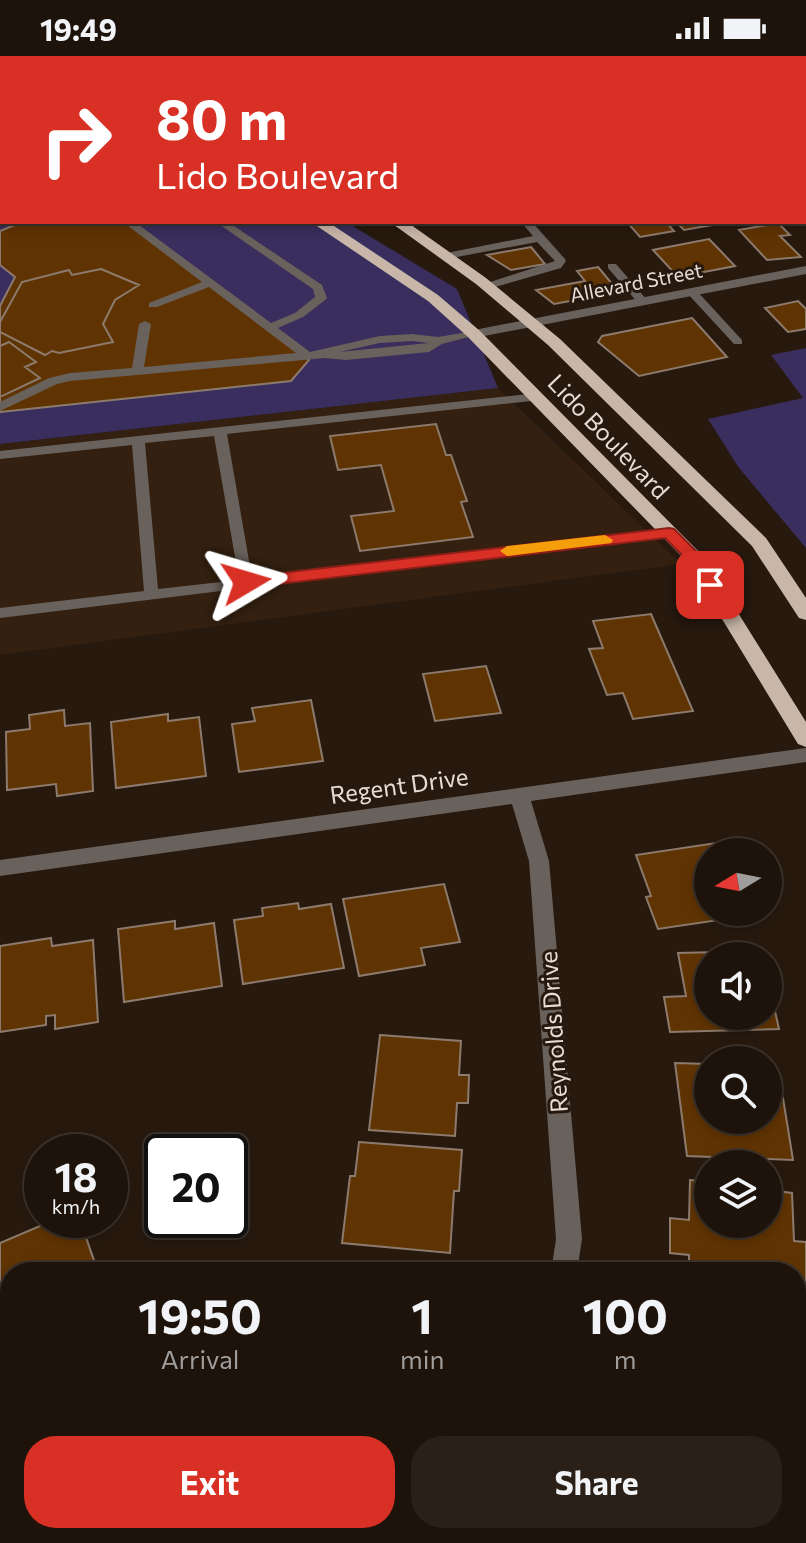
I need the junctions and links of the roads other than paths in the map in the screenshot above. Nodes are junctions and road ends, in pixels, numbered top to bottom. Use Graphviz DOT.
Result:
graph roads {
  1 [pos="131,224"];
  2 [pos="224,224"];
  3 [pos="321,224"];
  4 [pos="405,224"];
  5 [pos="528,224"];
  6 [pos="540,238"];
  7 [pos="446,256"];
  8 [pos="612,266"];
  9 [pos="806,270"];
  10 [pos="210,283"];
  11 [pos="488,286"];
  12 [pos="692,292"];
  13 [pos="643,302"];
  14 [pos="153,305"];
  15 [pos="531,323"];
  16 [pos="145,324"];
  17 [pos="270,327"];
  18 [pos="474,334"];
  19 [pos="738,342"];
  20 [pos="308,356"];
  21 [pos="137,371"];
  22 [pos="537,397"];
  23 [pos="0,407"];
  24 [pos="220,431"];
  25 [pos="138,439"];
  26 [pos="0,455"];
  27 [pos="669,533"];
  28 [pos="246,582"];
  29 [pos="151,595"];
  30 [pos="0,613"];
  31 [pos="806,613"];
  32 [pos="806,739"];
  33 [pos="806,755"];
  34 [pos="519,795"];
  35 [pos="0,868"];
  36 [pos="566,1262"];
  1 -- 10 [label="lane"];
  2 -- 17 [label="lane"];
  3 -- 18 [label="highway, Lido Boulevard"];
  4 -- 7 [label="highway, Lido Boulevard"];
  5 -- 6 [label="lane"];
  6 -- 7 [label="lane"];
  6 -- 11 [label="lane"];
  7 -- 11 [label="highway, Lido Boulevard"];
  8 -- 13 [label="lane"];
  9 -- 12 [label="street, Allevard Street"];
  10 -- 14 [label="lane"];
  10 -- 17 [label="lane"];
  11 -- 15 [label="highway, Lido Boulevard"];
  12 -- 13 [label="street, Allevard Street"];
  12 -- 19 [label="lane"];
  13 -- 15 [label="street, Allevard Street"];
  15 -- 18 [label="street, Allevard Street"];
  15 -- 31 [label="highway, Lido Boulevard"];
  16 -- 21 [label="lane"];
  17 -- 20 [label="lane"];
  18 -- 20 [label="lane"];
  18 -- 22 [label="highway, Lido Boulevard"];
  20 -- 21 [label="lane"];
  21 -- 23 [label="lane"];
  22 -- 24 [label="lane"];
  22 -- 27 [label="highway, Lido Boulevard"];
  24 -- 25 [label="lane"];
  24 -- 28 [label="lane"];
  25 -- 26 [label="lane"];
  25 -- 29 [label="lane"];
  27 -- 28 [label="lane"];
  27 -- 32 [label="highway, Lido Boulevard"];
  28 -- 29 [label="lane"];
  29 -- 30 [label="lane"];
  33 -- 34 [label="street, Regent Drive"];
  34 -- 35 [label="street, Regent Drive"];
  34 -- 36 [label="street, Reynolds Drive"];
}
